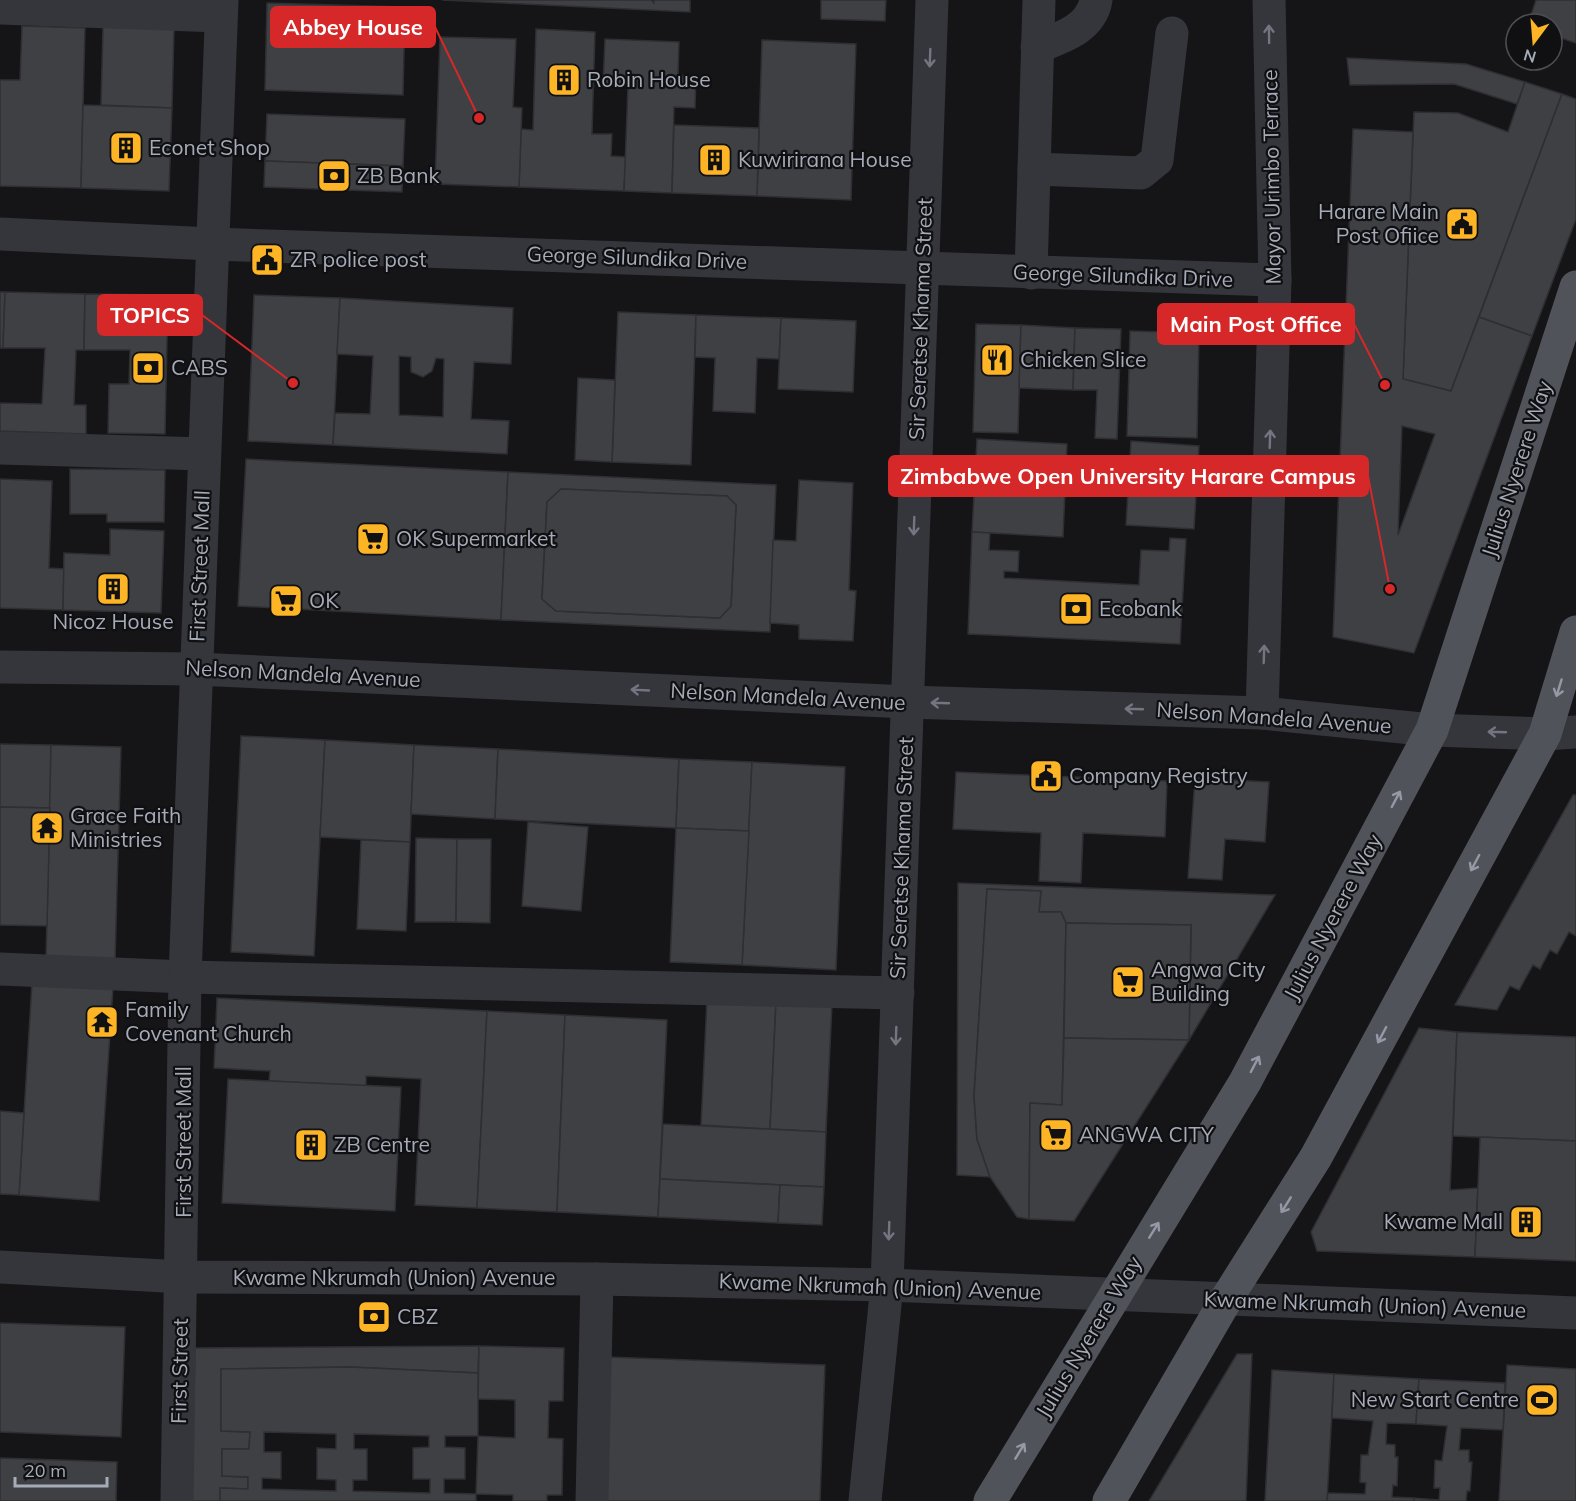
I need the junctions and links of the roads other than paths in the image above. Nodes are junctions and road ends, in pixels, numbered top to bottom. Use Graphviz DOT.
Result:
graph roads {
  1 [pos="932,0"];
  2 [pos="1039,0"];
  3 [pos="1096,0"];
  4 [pos="1269,0"];
  5 [pos="0,8"];
  6 [pos="221,8"];
  7 [pos="1172,33"];
  8 [pos="1037,47"];
  9 [pos="1034,169"];
  10 [pos="15,234"];
  11 [pos="212,244"];
  12 [pos="923,269"];
  13 [pos="1031,273"];
  14 [pos="1275,280"];
  15 [pos="1576,287"];
  16 [pos="0,448"];
  17 [pos="204,454"];
  18 [pos="1576,632"];
  19 [pos="0,667"];
  20 [pos="196,669"];
  21 [pos="908,702"];
  22 [pos="1262,713"];
  23 [pos="1432,729"];
  24 [pos="1560,733"];
  25 [pos="0,969"];
  26 [pos="185,977"];
  27 [pos="898,993"];
  28 [pos="0,1267"];
  29 [pos="183,1276"];
  30 [pos="597,1280"];
  31 [pos="887,1285"];
  32 [pos="1113,1296"];
  33 [pos="1227,1298"];
  34 [pos="1576,1313"];
  35 [pos="177,1501"];
  36 [pos="592,1501"];
  37 [pos="865,1501"];
  38 [pos="990,1501"];
  39 [pos="1109,1501"];
  1 -- 12 [label="street, Sir Seretse Khama Street, one-way"];
  2 -- 8 [label="street"];
  3 -- 8 [label="street"];
  14 -- 4 [label="street, Mayor Urimbo Terrace, one-way"];
  5 -- 6 [label="street"];
  6 -- 11 [label="street, First Street Mall"];
  7 -- 9 [label="street"];
  8 -- 9 [label="street"];
  9 -- 13 [label="street"];
  10 -- 11 [label="street, George Silundika Drive"];
  11 -- 12 [label="street, George Silundika Drive"];
  11 -- 17 [label="street, First Street Mall"];
  12 -- 13 [label="street, George Silundika Drive"];
  12 -- 21 [label="street, Sir Seretse Khama Street, one-way"];
  13 -- 14 [label="street, George Silundika Drive"];
  22 -- 14 [label="street, Mayor Urimbo Terrace, one-way"];
  15 -- 23 [label="main road, Julius Nyerere Way"];
  16 -- 17 [label="street"];
  17 -- 20 [label="street, First Street Mall"];
  18 -- 24 [label="main road, one-way"];
  19 -- 20 [label="street, Nelson Mandela Avenue"];
  21 -- 20 [label="street, Nelson Mandela Avenue, one-way"];
  20 -- 26 [label="street, First Street Mall"];
  22 -- 21 [label="street, Nelson Mandela Avenue, one-way"];
  21 -- 27 [label="street, Sir Seretse Khama Street"];
  22 -- 23 [label="street, Nelson Mandela Avenue"];
  24 -- 23 [label="street, Nelson Mandela Avenue, one-way"];
  32 -- 23 [label="main road, Julius Nyerere Way, one-way"];
  24 -- 33 [label="main road, one-way"];
  25 -- 26 [label="street"];
  26 -- 27 [label="street"];
  26 -- 29 [label="street, First Street Mall"];
  27 -- 31 [label="street, Sir Seretse Khama Street, one-way"];
  28 -- 29 [label="street, Kwame Nkrumah (Union) Avenue"];
  29 -- 30 [label="street, Kwame Nkrumah (Union) Avenue"];
  29 -- 35 [label="street, First Street"];
  30 -- 31 [label="street, Kwame Nkrumah (Union) Avenue"];
  30 -- 36 [label="street"];
  31 -- 32 [label="street, Kwame Nkrumah (Union) Avenue"];
  31 -- 37 [label="street, Sir Seretse Khama Street"];
  32 -- 33 [label="street, Kwame Nkrumah (Union) Avenue"];
  38 -- 32 [label="main road, Julius Nyerere Way, one-way"];
  33 -- 34 [label="street, Kwame Nkrumah (Union) Avenue"];
  33 -- 39 [label="main road"];
}
